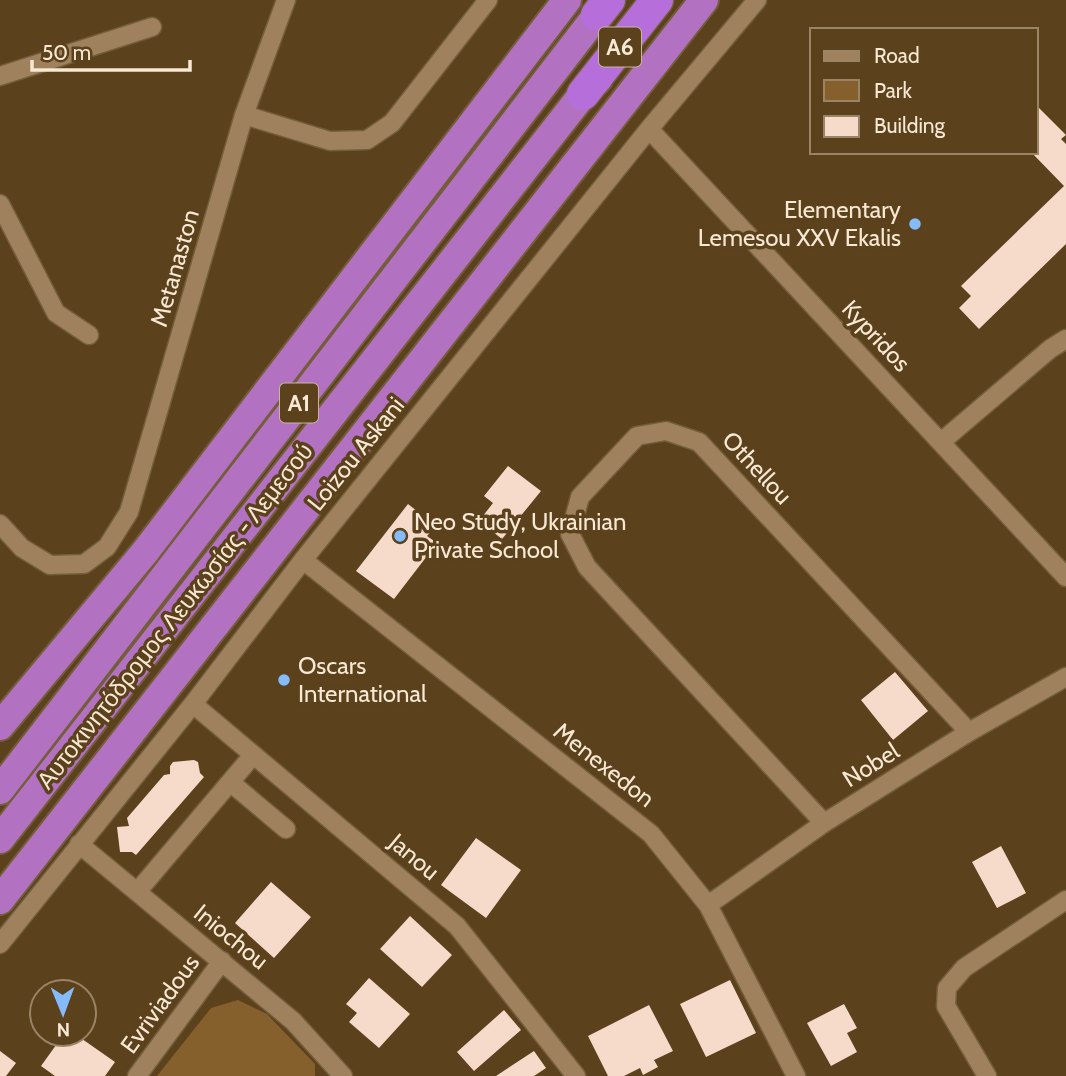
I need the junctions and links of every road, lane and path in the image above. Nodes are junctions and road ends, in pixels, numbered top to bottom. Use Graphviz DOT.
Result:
graph roads {
  1 [pos="286,0"];
  2 [pos="488,0"];
  3 [pos="568,0"];
  4 [pos="657,0"];
  5 [pos="672,0"];
  6 [pos="704,0"];
  7 [pos="757,0"];
  8 [pos="604,5"];
  9 [pos="152,27"];
  10 [pos="0,76"];
  11 [pos="583,94"];
  12 [pos="244,115"];
  13 [pos="649,128"];
  14 [pos="0,204"];
  15 [pos="89,335"];
  16 [pos="1066,339"];
  17 [pos="941,442"];
  18 [pos="0,524"];
  19 [pos="303,560"];
  20 [pos="1066,577"];
  21 [pos="1066,677"];
  22 [pos="193,704"];
  23 [pos="0,726"];
  24 [pos="969,732"];
  25 [pos="253,755"];
  26 [pos="230,782"];
  27 [pos="0,790"];
  28 [pos="824,823"];
  29 [pos="286,829"];
  30 [pos="0,839"];
  31 [pos="79,844"];
  32 [pos="137,892"];
  33 [pos="0,900"];
  34 [pos="1066,900"];
  35 [pos="708,905"];
  36 [pos="0,944"];
  37 [pos="222,961"];
  38 [pos="137,1076"];
  39 [pos="343,1076"];
  40 [pos="576,1076"];
  41 [pos="796,1076"];
  42 [pos="987,1076"];
  1 -- 12 [label="street, Metanaston"];
  2 -- 12 [label="street"];
  3 -- 23 [label="highway"];
  4 -- 11 [label="highway, A6"];
  5 -- 11 [label="highway, Αυτοκινητόδρομος Λευκωσίας - Λεμεσού"];
  6 -- 33 [label="highway"];
  7 -- 13 [label="street, Loizou Askani"];
  8 -- 27 [label="highway, Αυτοκινητόδρομος Λευκωσίας - Λεμεσού / A1"];
  9 -- 10 [label="street"];
  11 -- 30 [label="highway, Αυτοκινητόδρομος Λευκωσίας - Λεμεσού / A1"];
  12 -- 18 [label="street, Metanaston"];
  13 -- 17 [label="street, Kypridos"];
  13 -- 19 [label="street, Loizou Askani"];
  14 -- 15 [label="street"];
  16 -- 17 [label="street"];
  17 -- 20 [label="street, Kypridos"];
  19 -- 22 [label="street, Loizou Askani"];
  19 -- 35 [label="street, Menexedon"];
  21 -- 24 [label="street, Nobel"];
  22 -- 25 [label="street, Janou"];
  22 -- 31 [label="street, Loizou Askani"];
  24 -- 28 [label="street, Nobel"];
  24 -- 28 [label="street, Othellou"];
  25 -- 26 [label="street"];
  25 -- 40 [label="street, Janou"];
  26 -- 29 [label="street"];
  26 -- 32 [label="street"];
  28 -- 35 [label="street, Nobel"];
  31 -- 32 [label="street, Iniochou"];
  31 -- 36 [label="street, Loizou Askani"];
  32 -- 37 [label="street, Iniochou"];
  34 -- 42 [label="street"];
  35 -- 41 [label="street, Menexedon"];
  37 -- 38 [label="street, Evriviadous"];
  37 -- 39 [label="street, Iniochou"];
}
